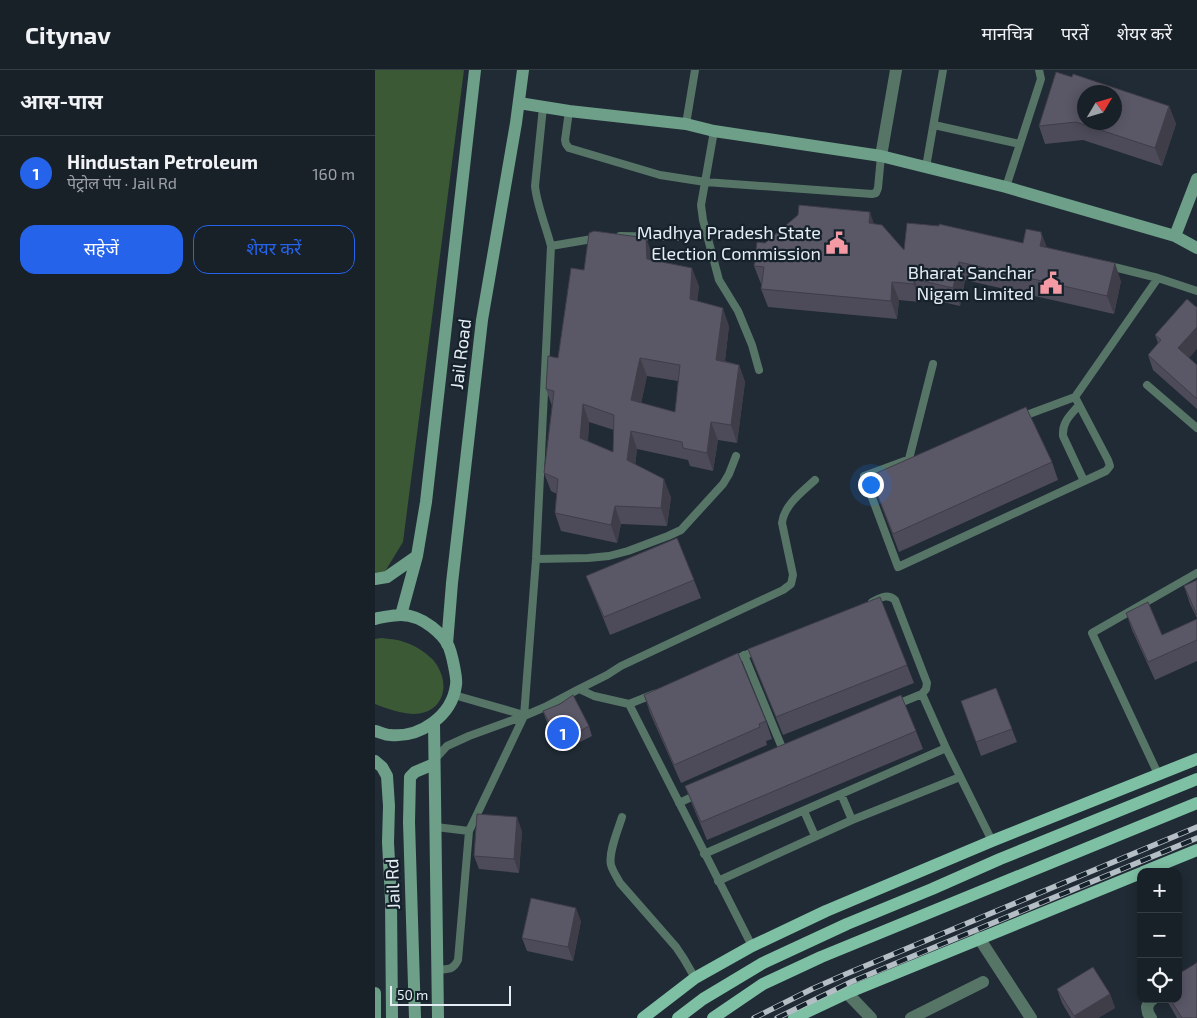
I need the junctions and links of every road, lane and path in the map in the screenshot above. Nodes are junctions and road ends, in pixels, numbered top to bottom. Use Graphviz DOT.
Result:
graph roads {
  1 [pos="475,70"];
  2 [pos="523,70"];
  3 [pos="695,70"];
  4 [pos="896,70"];
  5 [pos="943,70"];
  6 [pos="1039,70"];
  7 [pos="519,102"];
  8 [pos="543,107"];
  9 [pos="569,111"];
  10 [pos="686,124"];
  11 [pos="934,125"];
  12 [pos="714,131"];
  13 [pos="1020,144"];
  14 [pos="881,156"];
  15 [pos="927,167"];
  16 [pos="1197,179"];
  17 [pos="705,182"];
  18 [pos="1006,187"];
  19 [pos="1175,236"];
  20 [pos="679,238"];
  21 [pos="551,246"];
  22 [pos="1197,248"];
  23 [pos="1101,264"];
  24 [pos="1157,278"];
  25 [pos="1197,291"];
  26 [pos="933,364"];
  27 [pos="759,370"];
  28 [pos="1147,386"];
  29 [pos="1075,398"];
  30 [pos="1079,405"];
  31 [pos="1010,422"];
  32 [pos="1197,428"];
  33 [pos="736,456"];
  34 [pos="918,456"];
  35 [pos="909,460"];
  36 [pos="815,480"];
  37 [pos="1084,481"];
  38 [pos="417,556"];
  39 [pos="536,559"];
  40 [pos="1197,573"];
  41 [pos="375,579"];
  42 [pos="868,603"];
  43 [pos="401,615"];
  44 [pos="375,619"];
  45 [pos="447,644"];
  46 [pos="770,644"];
  47 [pos="744,656"];
  48 [pos="726,663"];
  49 [pos="579,689"];
  50 [pos="665,689"];
  51 [pos="922,694"];
  52 [pos="454,695"];
  53 [pos="568,695"];
  54 [pos="629,704"];
  55 [pos="545,706"];
  56 [pos="561,708"];
  57 [pos="885,710"];
  58 [pos="553,712"];
  59 [pos="524,716"];
  60 [pos="434,723"];
  61 [pos="375,731"];
  62 [pos="946,748"];
  63 [pos="794,751"];
  64 [pos="785,755"];
  65 [pos="776,759"];
  66 [pos="1197,759"];
  67 [pos="375,760"];
  68 [pos="434,762"];
  69 [pos="1158,774"];
  70 [pos="960,777"];
  71 [pos="1197,779"];
  72 [pos="705,791"];
  73 [pos="841,794"];
  74 [pos="679,803"];
  75 [pos="1197,803"];
  76 [pos="804,811"];
  77 [pos="622,818"];
  78 [pos="852,820"];
  79 [pos="436,827"];
  80 [pos="469,831"];
  81 [pos="815,836"];
  82 [pos="992,841"];
  83 [pos="1197,850"];
  84 [pos="705,854"];
  85 [pos="1152,868"];
  86 [pos="1137,874"];
  87 [pos="718,881"];
  88 [pos="979,938"];
  89 [pos="751,946"];
  90 [pos="438,970"];
  91 [pos="695,978"];
  92 [pos="983,982"];
  93 [pos="375,993"];
  94 [pos="847,993"];
  95 [pos="1149,1003"];
  96 [pos="375,1018"];
  97 [pos="391,1018"];
  98 [pos="415,1018"];
  99 [pos="438,1018"];
  100 [pos="643,1018"];
  101 [pos="678,1018"];
  102 [pos="713,1018"];
  103 [pos="794,1018"];
  104 [pos="871,1018"];
  105 [pos="911,1018"];
  106 [pos="1031,1018"];
  107 [pos="1151,1018"];
  1 -- 38 [label="main road, Jail Road"];
  2 -- 7 [label="main road, Jail Road"];
  3 -- 10 [label="lane"];
  4 -- 14 [label="street"];
  5 -- 11 [label="lane"];
  6 -- 13 [label="lane"];
  7 -- 8 [label="main road"];
  7 -- 45 [label="main road, Jail Road"];
  8 -- 9 [label="main road"];
  8 -- 21 [label="lane"];
  9 -- 10 [label="main road"];
  9 -- 17 [label="lane"];
  10 -- 12 [label="main road"];
  11 -- 13 [label="lane"];
  11 -- 15 [label="lane"];
  12 -- 14 [label="main road"];
  12 -- 17 [label="lane"];
  13 -- 18 [label="lane"];
  14 -- 15 [label="main road"];
  14 -- 17 [label="lane"];
  15 -- 18 [label="main road"];
  16 -- 19 [label="main road"];
  17 -- 27 [label="lane"];
  18 -- 19 [label="main road"];
  19 -- 22 [label="main road"];
  20 -- 21 [label="lane"];
  21 -- 39 [label="lane"];
  23 -- 24 [label="lane"];
  24 -- 25 [label="lane"];
  24 -- 29 [label="lane"];
  26 -- 35 [label="lane"];
  28 -- 32 [label="lane"];
  29 -- 30 [label="lane"];
  29 -- 31 [label="lane"];
  30 -- 37 [label="lane"];
  30 -- 37 [label="lane"];
  33 -- 39 [label="lane"];
  34 -- 35 [label="lane"];
  35 -- 37 [label="lane"];
  36 -- 49 [label="lane"];
  38 -- 41 [label="main road"];
  38 -- 43 [label="main road, Jail Road"];
  39 -- 59 [label="lane"];
  40 -- 69 [label="lane"];
  42 -- 51 [label="lane"];
  43 -- 44 [label="main road"];
  43 -- 45 [label="main road"];
  45 -- 52 [label="main road"];
  46 -- 47 [label="lane"];
  47 -- 48 [label="lane"];
  47 -- 64 [label="lane"];
  49 -- 53 [label="lane"];
  49 -- 54 [label="lane"];
  50 -- 54 [label="lane"];
  51 -- 57 [label="lane"];
  51 -- 62 [label="lane"];
  52 -- 59 [label="lane"];
  52 -- 60 [label="main road"];
  53 -- 55 [label="lane"];
  53 -- 56 [label="lane"];
  54 -- 74 [label="lane"];
  55 -- 58 [label="lane"];
  55 -- 59 [label="lane"];
  59 -- 68 [label="lane"];
  59 -- 80 [label="lane"];
  60 -- 61 [label="main road"];
  60 -- 68 [label="main road"];
  62 -- 70 [label="lane"];
  62 -- 73 [label="lane"];
  63 -- 64 [label="lane"];
  64 -- 65 [label="lane"];
  66 -- 69 [label="main road"];
  67 -- 97 [label="main road, Jail Rd"];
  68 -- 79 [label="main road"];
  68 -- 98 [label="main road, Jail Rd"];
  69 -- 82 [label="main road"];
  70 -- 78 [label="lane"];
  70 -- 82 [label="lane"];
  71 -- 101 [label="main road"];
  72 -- 74 [label="lane"];
  73 -- 76 [label="lane"];
  73 -- 78 [label="lane"];
  74 -- 84 [label="lane"];
  75 -- 102 [label="main road"];
  76 -- 81 [label="lane"];
  76 -- 84 [label="lane"];
  77 -- 91 [label="lane"];
  78 -- 81 [label="lane"];
  79 -- 80 [label="lane"];
  79 -- 90 [label="main road"];
  80 -- 90 [label="lane"];
  81 -- 87 [label="lane"];
  82 -- 89 [label="main road"];
  83 -- 85 [label="main road"];
  84 -- 87 [label="lane"];
  86 -- 88 [label="main road"];
  87 -- 89 [label="lane"];
  88 -- 94 [label="main road"];
  88 -- 106 [label="street"];
  89 -- 91 [label="main road"];
  90 -- 99 [label="main road"];
  91 -- 100 [label="main road"];
  92 -- 105 [label="street"];
  93 -- 96 [label="main road"];
  94 -- 103 [label="main road"];
  94 -- 104 [label="street"];
  95 -- 107 [label="street"];
}
